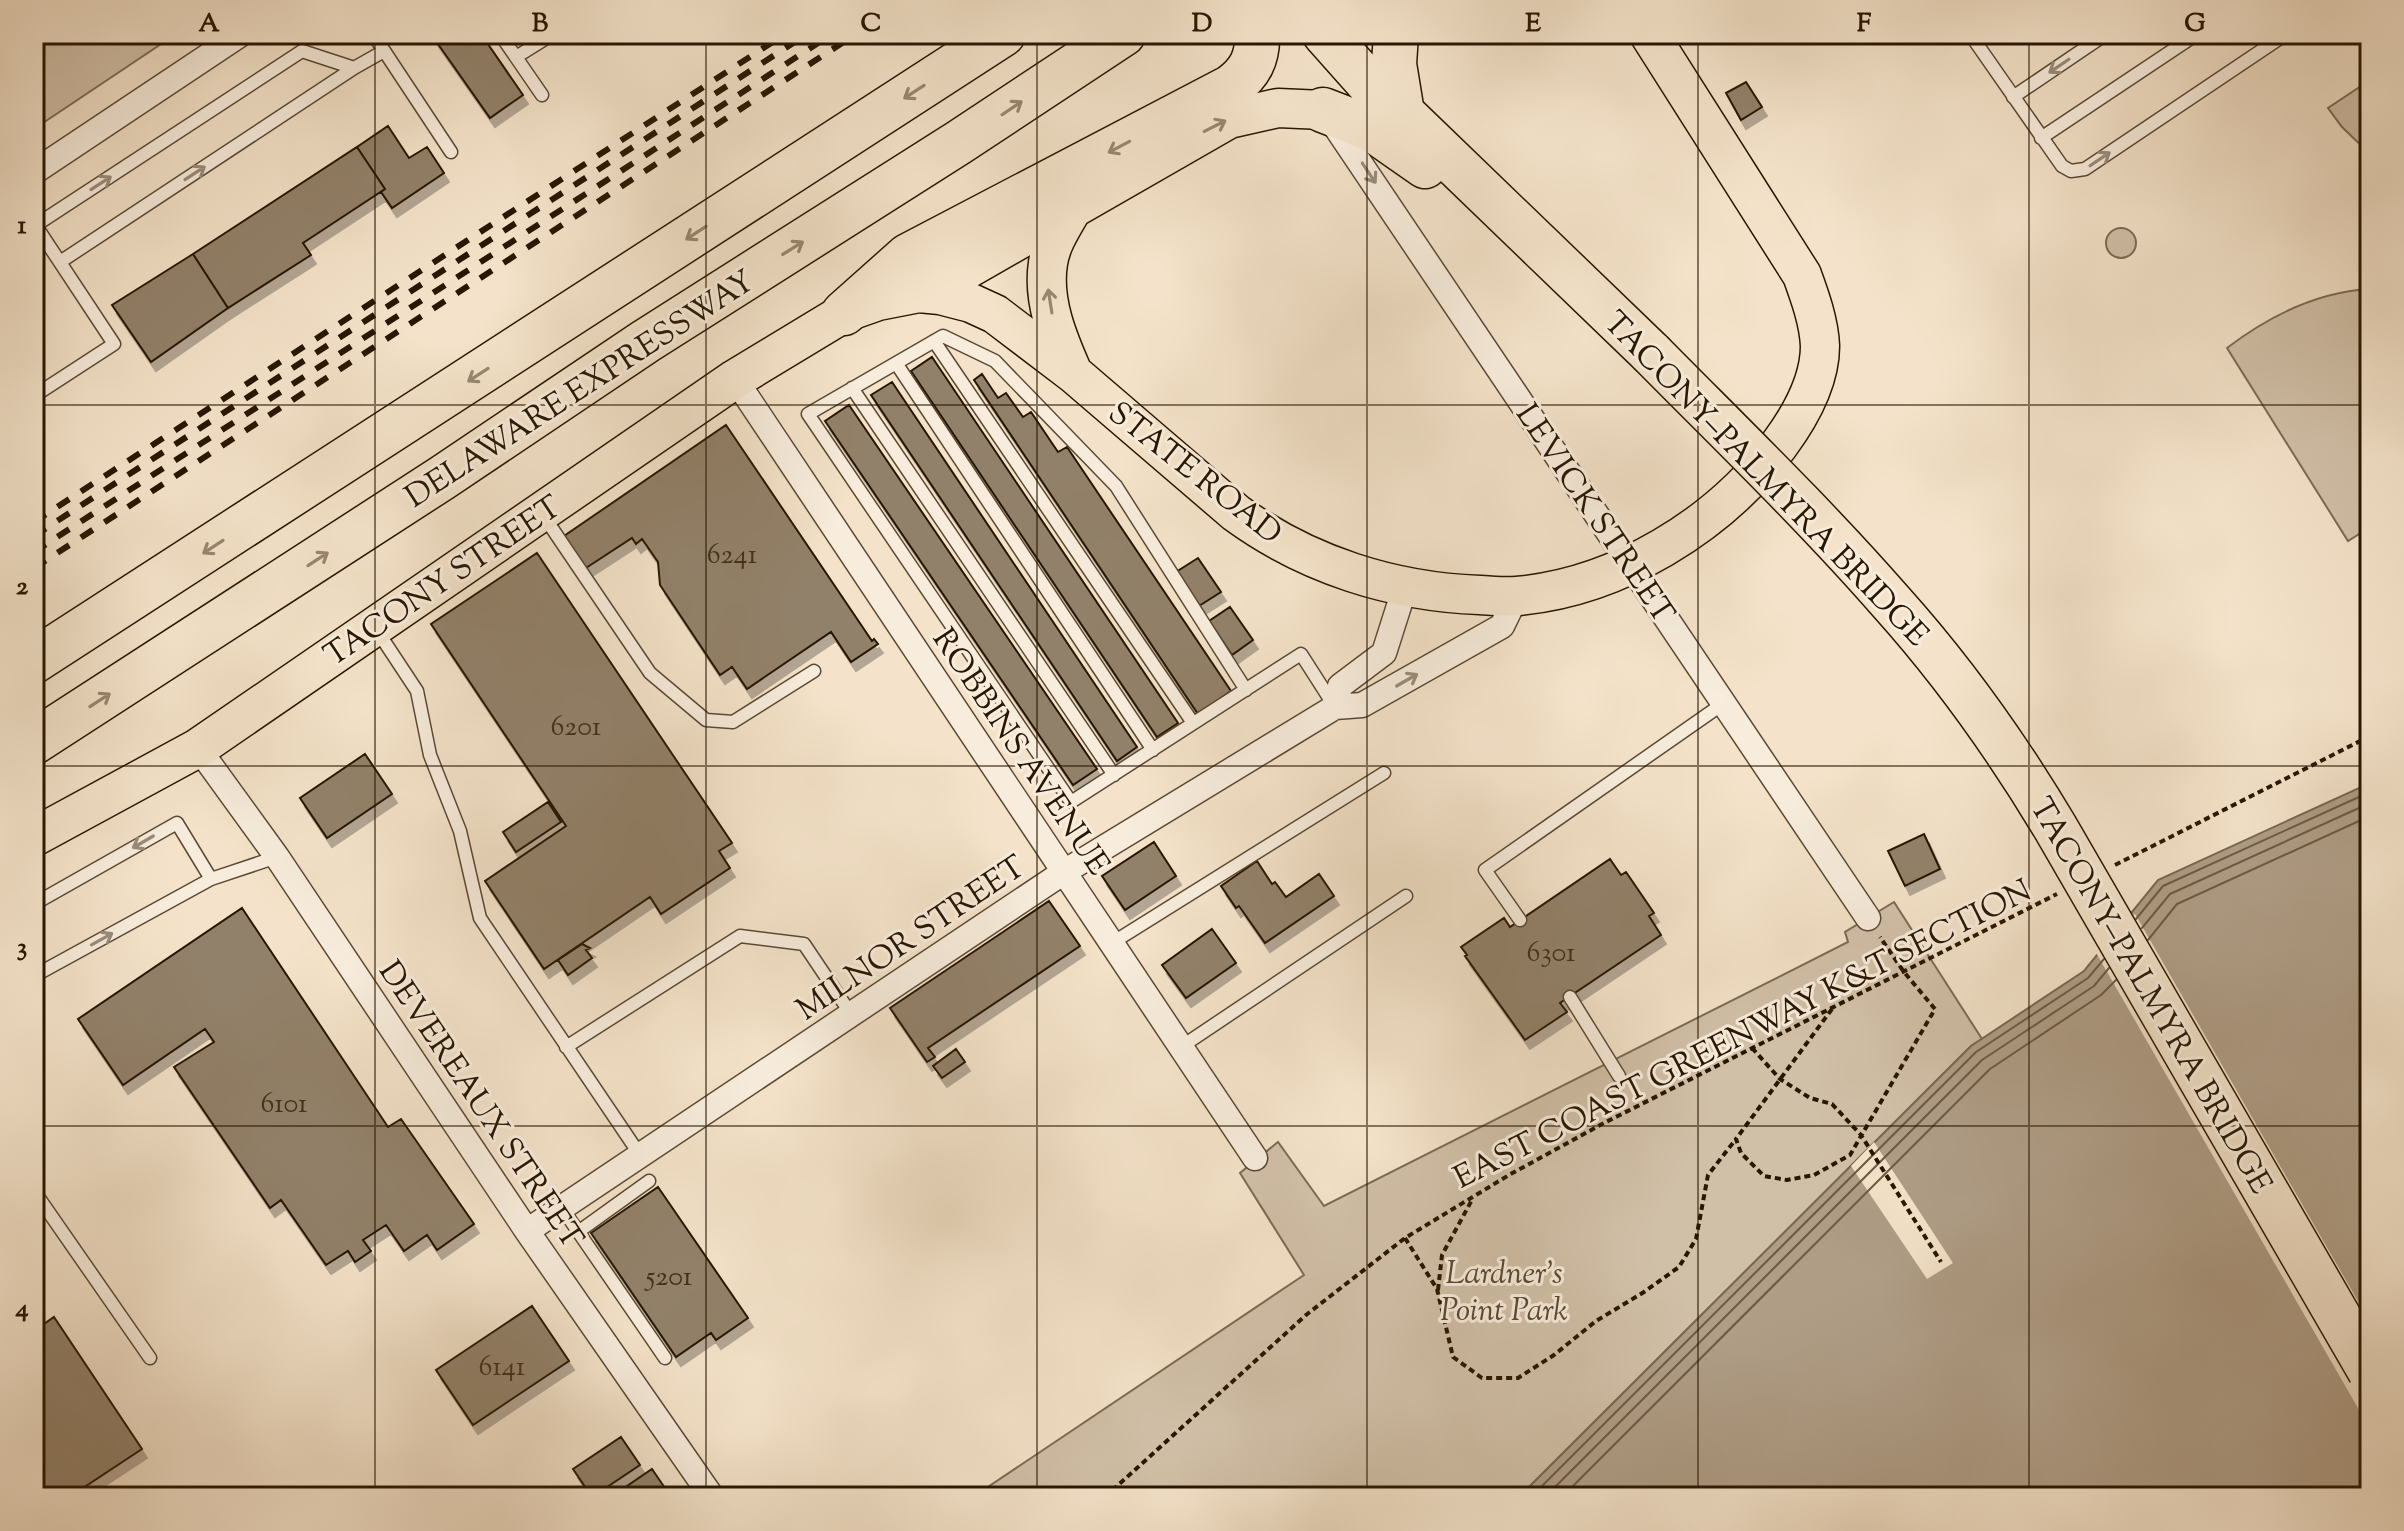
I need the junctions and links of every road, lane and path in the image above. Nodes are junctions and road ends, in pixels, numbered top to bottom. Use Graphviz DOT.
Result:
graph roads {
  1 [pos="241,34"];
  2 [pos="373,34"];
  3 [pos="500,34"];
  4 [pos="553,34"];
  5 [pos="1003,34"];
  6 [pos="1123,34"];
  7 [pos="1257,34"];
  8 [pos="1291,34"];
  9 [pos="1325,34"];
  10 [pos="1396,34"];
  11 [pos="1649,34"];
  12 [pos="1970,34"];
  13 [pos="2106,34"];
  14 [pos="2197,34"];
  15 [pos="2286,34"];
  16 [pos="384,51"];
  17 [pos="516,57"];
  18 [pos="354,68"];
  19 [pos="542,95"];
  20 [pos="2013,97"];
  21 [pos="1387,100"];
  22 [pos="1323,110"];
  23 [pos="2041,138"];
  24 [pos="451,152"];
  25 [pos="34,172"];
  26 [pos="1074,206"];
  27 [pos="37,232"];
  28 [pos="1536,241"];
  29 [pos="60,262"];
  30 [pos="919,293"];
  31 [pos="844,313"];
  32 [pos="934,341"];
  33 [pos="896,363"];
  34 [pos="1074,374"];
  35 [pos="735,379"];
  36 [pos="852,388"];
  37 [pos="34,396"];
  38 [pos="541,512"];
  39 [pos="1629,564"];
  40 [pos="1405,587"];
  41 [pos="1516,597"];
  42 [pos="375,626"];
  43 [pos="34,661"];
  44 [pos="814,671"];
  45 [pos="1246,690"];
  46 [pos="1724,703"];
  47 [pos="1335,707"];
  48 [pos="1193,723"];
  49 [pos="2370,736"];
  50 [pos="34,742"];
  51 [pos="198,748"];
  52 [pos="1153,750"];
  53 [pos="1384,773"];
  54 [pos="1114,775"];
  55 [pos="34,837"];
  56 [pos="277,857"];
  57 [pos="2116,865"];
  58 [pos="1064,872"];
  59 [pos="211,879"];
  60 [pos="2059,893"];
  61 [pos="1406,896"];
  62 [pos="34,904"];
  63 [pos="1868,918"];
  64 [pos="1520,920"];
  65 [pos="1112,943"];
  66 [pos="1904,972"];
  67 [pos="34,976"];
  68 [pos="1570,997"];
  69 [pos="1833,1007"];
  70 [pos="851,1014"];
  71 [pos="566,1047"];
  72 [pos="1181,1047"];
  73 [pos="1752,1048"];
  74 [pos="1619,1076"];
  75 [pos="1780,1079"];
  76 [pos="1861,1135"];
  77 [pos="1736,1139"];
  78 [pos="640,1155"];
  79 [pos="1255,1158"];
  80 [pos="649,1181"];
  81 [pos="34,1191"];
  82 [pos="1474,1196"];
  83 [pos="562,1208"];
  84 [pos="527,1231"];
  85 [pos="578,1232"];
  86 [pos="1405,1238"];
  87 [pos="1941,1262"];
  88 [pos="1438,1295"];
  89 [pos="150,1358"];
  90 [pos="665,1358"];
  91 [pos="2370,1371"];
  92 [pos="712,1497"];
  93 [pos="1105,1497"];
  1 -- 25 [label="street"];
  2 -- 16 [label="lane"];
  3 -- 17 [label="lane"];
  4 -- 17 [label="lane"];
  5 -- 43 [label="highway, DELAWARE EXPRESSWAY, one-way"];
  50 -- 6 [label="highway, DELAWARE EXPRESSWAY, one-way"];
  7 -- 31 [label="highway, one-way"];
  8 -- 21 [label="highway"];
  9 -- 21 [label="highway"];
  10 -- 21 [label="highway"];
  11 -- 39 [label="main road, STATE ROAD"];
  12 -- 20 [label="lane"];
  13 -- 20 [label="lane, one-way"];
  14 -- 23 [label="lane"];
  23 -- 15 [label="lane, one-way"];
  16 -- 18 [label="lane"];
  16 -- 24 [label="lane"];
  17 -- 19 [label="lane"];
  27 -- 18 [label="lane, one-way"];
  29 -- 18 [label="lane, one-way"];
  20 -- 23 [label="lane"];
  21 -- 28 [label="highway, TACONY–PALMYRA BRIDGE"];
  26 -- 22 [label="main road, one-way"];
  22 -- 28 [label="highway"];
  22 -- 39 [label="street, LEVICK STREET, one-way"];
  26 -- 30 [label="main road"];
  34 -- 26 [label="main road, one-way"];
  27 -- 29 [label="lane"];
  28 -- 91 [label="highway, TACONY–PALMYRA BRIDGE, bridge"];
  29 -- 37 [label="lane"];
  30 -- 31 [label="main road, STATE ROAD"];
  30 -- 34 [label="main road, STATE ROAD"];
  31 -- 35 [label="main road, TACONY STREET"];
  32 -- 33 [label="lane"];
  32 -- 45 [label="lane"];
  32 -- 48 [label="lane"];
  33 -- 36 [label="lane"];
  33 -- 52 [label="lane"];
  34 -- 40 [label="main road, STATE ROAD"];
  35 -- 38 [label="main road, TACONY STREET"];
  35 -- 58 [label="street, ROBBINS AVENUE"];
  36 -- 54 [label="lane"];
  36 -- 54 [label="lane"];
  38 -- 42 [label="main road, TACONY STREET"];
  38 -- 44 [label="lane"];
  39 -- 41 [label="main road, STATE ROAD"];
  39 -- 46 [label="street, LEVICK STREET"];
  40 -- 41 [label="main road, STATE ROAD"];
  40 -- 47 [label="street, MILNOR STREET"];
  47 -- 41 [label="street, MILNOR STREET, one-way"];
  42 -- 51 [label="main road, TACONY STREET"];
  42 -- 71 [label="lane"];
  45 -- 47 [label="lane"];
  45 -- 48 [label="lane"];
  46 -- 63 [label="street, LEVICK STREET"];
  46 -- 64 [label="lane"];
  47 -- 58 [label="street, MILNOR STREET"];
  48 -- 52 [label="lane"];
  49 -- 57 [label="path"];
  51 -- 55 [label="main road, TACONY STREET"];
  51 -- 56 [label="street, DEVEREAUX STREET"];
  52 -- 54 [label="lane"];
  53 -- 65 [label="lane"];
  56 -- 59 [label="lane"];
  56 -- 84 [label="street, DEVEREAUX STREET"];
  58 -- 65 [label="street, ROBBINS AVENUE"];
  58 -- 70 [label="street, MILNOR STREET"];
  59 -- 62 [label="lane, one-way"];
  67 -- 59 [label="lane, one-way"];
  60 -- 66 [label="path, EAST COAST GREENWAY K&T SECTION"];
  61 -- 72 [label="lane"];
  63 -- 66 [label="path"];
  65 -- 72 [label="street, ROBBINS AVENUE"];
  66 -- 69 [label="path, EAST COAST GREENWAY K&T SECTION"];
  66 -- 76 [label="path"];
  68 -- 74 [label="lane"];
  69 -- 73 [label="path, EAST COAST GREENWAY K&T SECTION"];
  69 -- 75 [label="path"];
  70 -- 71 [label="lane"];
  70 -- 78 [label="street, MILNOR STREET"];
  71 -- 78 [label="lane"];
  72 -- 79 [label="street, ROBBINS AVENUE"];
  73 -- 75 [label="path"];
  73 -- 82 [label="path, EAST COAST GREENWAY K&T SECTION"];
  75 -- 76 [label="path"];
  75 -- 77 [label="path"];
  76 -- 77 [label="path"];
  76 -- 87 [label="path"];
  77 -- 88 [label="path"];
  78 -- 83 [label="street, MILNOR STREET"];
  80 -- 85 [label="lane"];
  81 -- 89 [label="lane"];
  82 -- 86 [label="path, EAST COAST GREENWAY K&T SECTION"];
  82 -- 88 [label="path"];
  83 -- 84 [label="street, MILNOR STREET"];
  83 -- 85 [label="lane"];
  84 -- 92 [label="street, DEVEREAUX STREET"];
  85 -- 90 [label="lane"];
  86 -- 88 [label="path"];
  86 -- 93 [label="path, EAST COAST GREENWAY K&T SECTION"];
}
